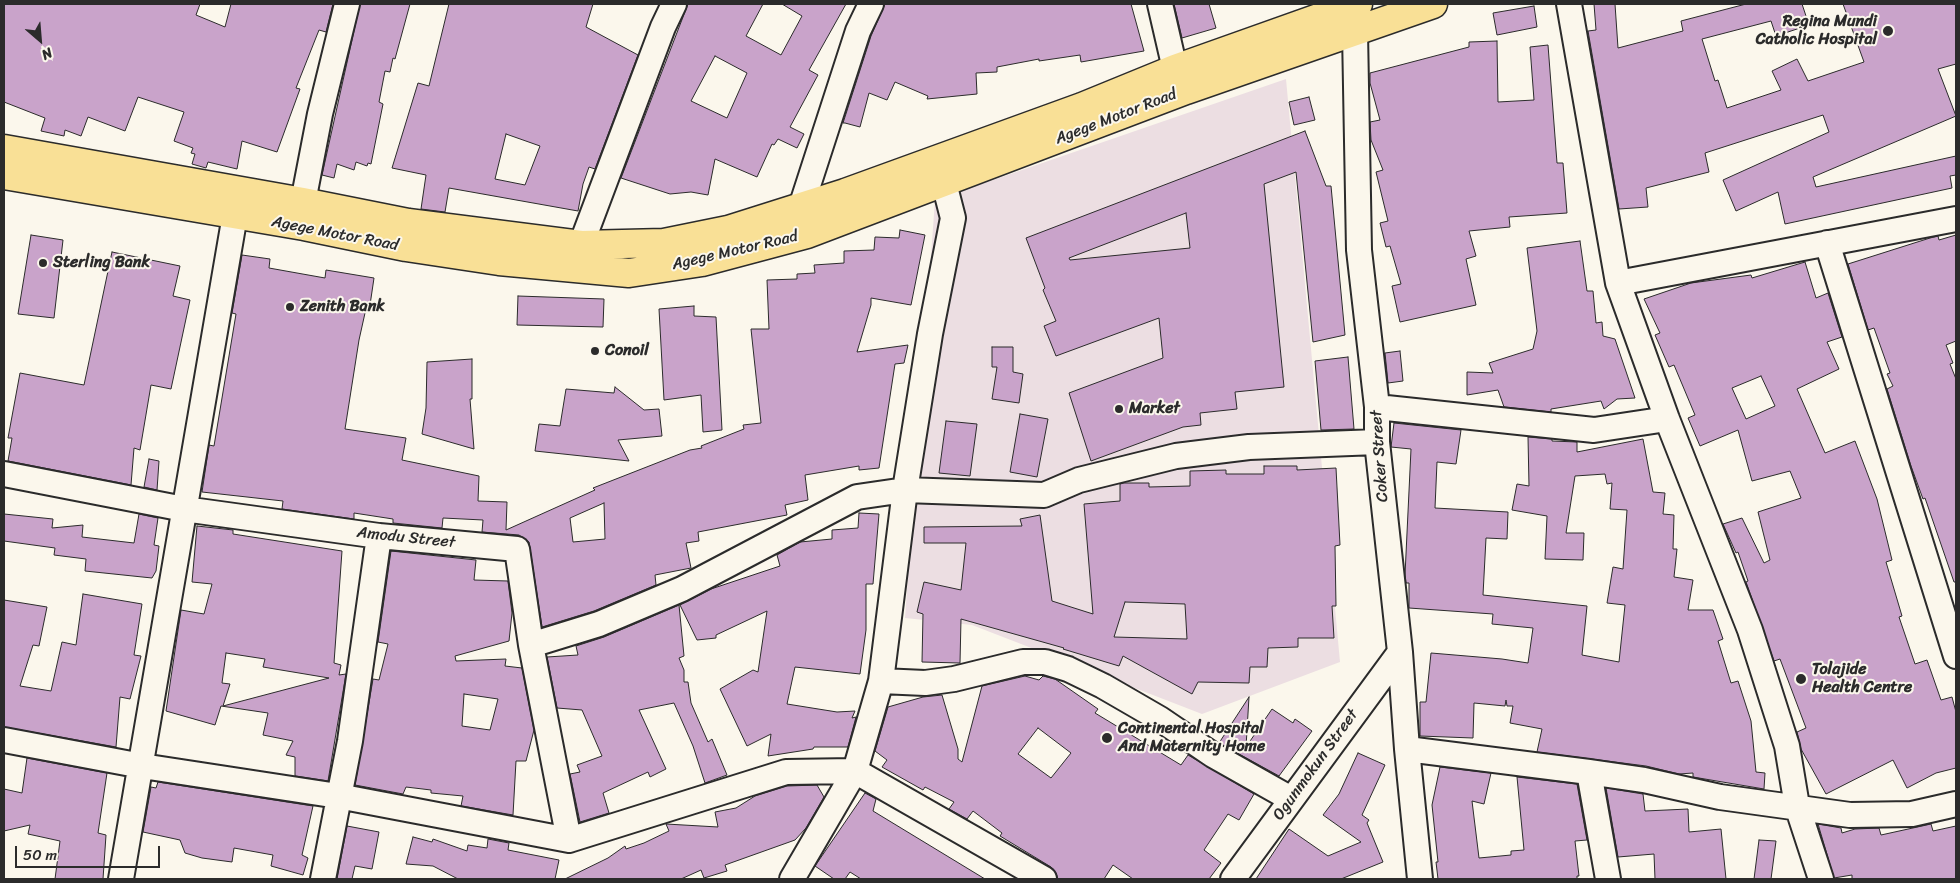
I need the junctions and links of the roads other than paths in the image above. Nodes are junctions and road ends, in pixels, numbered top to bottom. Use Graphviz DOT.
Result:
graph roads {
  1 [pos="347,4"];
  2 [pos="674,4"];
  3 [pos="871,4"];
  4 [pos="1160,4"];
  5 [pos="1433,4"];
  6 [pos="1569,4"];
  7 [pos="1354,14"];
  8 [pos="1175,69"];
  9 [pos="4,149"];
  10 [pos="4,175"];
  11 [pos="944,183"];
  12 [pos="303,202"];
  13 [pos="801,206"];
  14 [pos="236,216"];
  15 [pos="1956,219"];
  16 [pos="1827,243"];
  17 [pos="581,245"];
  18 [pos="1618,283"];
  19 [pos="1377,407"];
  20 [pos="1666,419"];
  21 [pos="1377,442"];
  22 [pos="4,474"];
  23 [pos="905,490"];
  24 [pos="184,509"];
  25 [pos="378,536"];
  26 [pos="531,645"];
  27 [pos="1400,652"];
  28 [pos="1956,656"];
  29 [pos="881,681"];
  30 [pos="4,740"];
  31 [pos="1407,749"];
  32 [pos="142,766"];
  33 [pos="856,771"];
  34 [pos="1589,772"];
  35 [pos="338,796"];
  36 [pos="1290,799"];
  37 [pos="1956,804"];
  38 [pos="1797,806"];
  39 [pos="569,840"];
  40 [pos="121,879"];
  41 [pos="323,879"];
  42 [pos="792,879"];
  43 [pos="1044,879"];
  44 [pos="1233,879"];
  45 [pos="1420,879"];
  46 [pos="1608,879"];
  47 [pos="1821,879"];
  1 -- 12 [label="street"];
  2 -- 17 [label="street"];
  3 -- 13 [label="street"];
  4 -- 8 [label="street"];
  5 -- 7 [label="highway, Agege Motor Road"];
  6 -- 18 [label="street"];
  7 -- 8 [label="highway, Agege Motor Road"];
  7 -- 11 [label="highway, Agege Motor Road"];
  7 -- 19 [label="street, Coker Street"];
  8 -- 13 [label="highway, Agege Motor Road"];
  9 -- 12 [label="highway, Agege Motor Road"];
  10 -- 14 [label="highway, Agege Motor Road"];
  11 -- 14 [label="highway, Agege Motor Road"];
  11 -- 23 [label="street"];
  12 -- 17 [label="highway, Agege Motor Road"];
  13 -- 17 [label="highway, Agege Motor Road"];
  14 -- 24 [label="street"];
  15 -- 16 [label="street"];
  16 -- 18 [label="street"];
  16 -- 28 [label="street"];
  18 -- 20 [label="street"];
  19 -- 20 [label="street"];
  19 -- 21 [label="street, Coker Street"];
  20 -- 38 [label="street"];
  21 -- 23 [label="street"];
  21 -- 27 [label="street, Coker Street"];
  22 -- 24 [label="street, Amodu Street"];
  23 -- 26 [label="street"];
  23 -- 29 [label="street"];
  24 -- 25 [label="street, Amodu Street"];
  24 -- 32 [label="street"];
  25 -- 26 [label="street, Amodu Street"];
  25 -- 35 [label="street"];
  26 -- 39 [label="street, Amodu Street"];
  27 -- 31 [label="street, Coker Street"];
  27 -- 36 [label="street, Ogunmokun Street"];
  29 -- 33 [label="street"];
  29 -- 36 [label="street"];
  30 -- 32 [label="street"];
  31 -- 34 [label="street"];
  31 -- 45 [label="street, Coker Street"];
  32 -- 35 [label="street"];
  32 -- 40 [label="street"];
  33 -- 39 [label="street"];
  33 -- 42 [label="street"];
  33 -- 43 [label="street"];
  34 -- 38 [label="street"];
  34 -- 46 [label="street"];
  35 -- 39 [label="street"];
  35 -- 41 [label="street"];
  36 -- 44 [label="street, Ogunmokun Street"];
  37 -- 38 [label="street"];
  38 -- 47 [label="street"];
}
